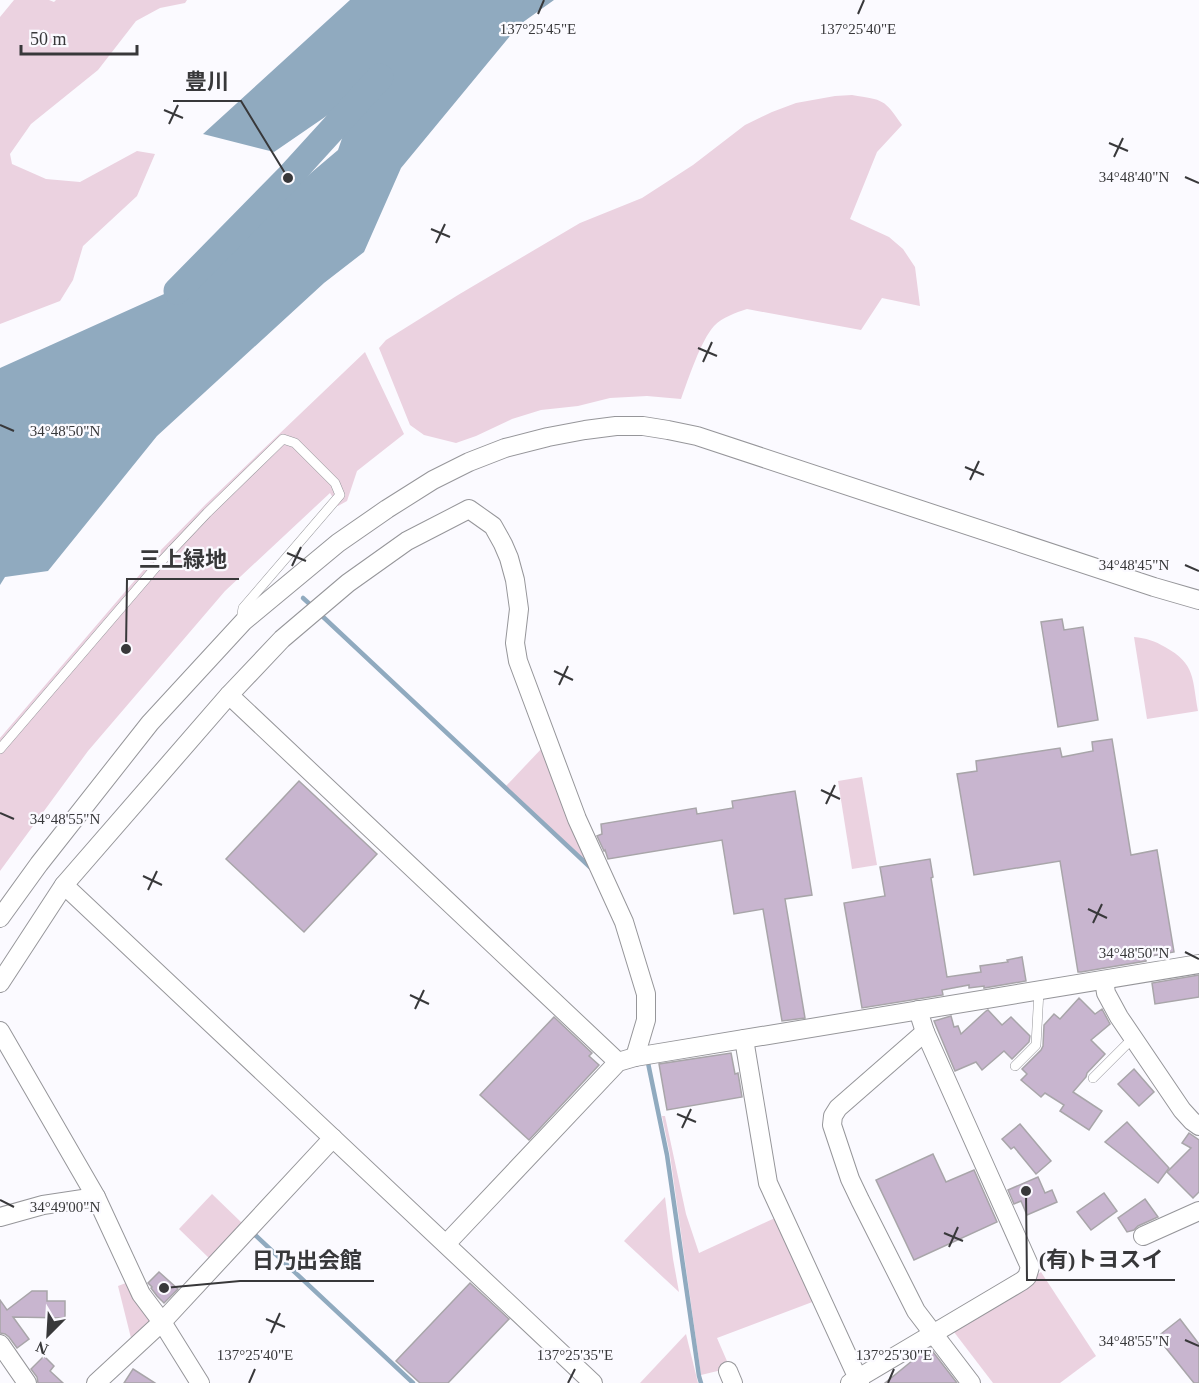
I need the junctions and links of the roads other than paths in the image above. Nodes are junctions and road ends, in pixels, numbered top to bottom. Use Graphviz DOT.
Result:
graph roads {
  1 [pos="1199,600"];
  2 [pos="244,621"];
  3 [pos="229,695"];
  4 [pos="0,749"];
  5 [pos="64,885"];
  6 [pos="0,918"];
  7 [pos="1199,964"];
  8 [pos="1104,980"];
  9 [pos="0,983"];
  10 [pos="1039,991"];
  11 [pos="918,1010"];
  12 [pos="0,1030"];
  13 [pos="925,1032"];
  14 [pos="1133,1038"];
  15 [pos="744,1039"];
  16 [pos="626,1059"];
  17 [pos="1015,1066"];
  18 [pos="1093,1078"];
  19 [pos="1199,1126"];
  20 [pos="333,1138"];
  21 [pos="96,1197"];
  22 [pos="1199,1211"];
  23 [pos="0,1217"];
  24 [pos="1143,1236"];
  25 [pos="446,1244"];
  26 [pos="162,1322"];
  27 [pos="933,1333"];
  28 [pos="0,1344"];
  29 [pos="856,1382"];
  30 [pos="27,1383"];
  31 [pos="96,1383"];
  32 [pos="200,1383"];
  33 [pos="593,1383"];
  34 [pos="970,1383"];
  1 -- 2 [label="street"];
  2 -- 4 [label="lane"];
  2 -- 6 [label="street"];
  3 -- 5 [label="street"];
  3 -- 16 [label="street"];
  3 -- 16 [label="street"];
  5 -- 9 [label="street"];
  5 -- 20 [label="street"];
  7 -- 8 [label="street"];
  8 -- 10 [label="street"];
  8 -- 14 [label="street"];
  10 -- 11 [label="street"];
  10 -- 17 [label="lane"];
  11 -- 13 [label="street"];
  11 -- 15 [label="street"];
  12 -- 21 [label="street"];
  13 -- 27 [label="street"];
  13 -- 27 [label="street"];
  14 -- 18 [label="lane"];
  14 -- 19 [label="street"];
  15 -- 16 [label="street"];
  15 -- 29 [label="street"];
  16 -- 25 [label="street"];
  20 -- 25 [label="street"];
  20 -- 26 [label="street"];
  21 -- 23 [label="street"];
  21 -- 26 [label="street"];
  22 -- 24 [label="street"];
  25 -- 33 [label="street"];
  26 -- 31 [label="street"];
  26 -- 32 [label="street"];
  27 -- 29 [label="street"];
  27 -- 34 [label="street"];
  28 -- 30 [label="street"];
}
